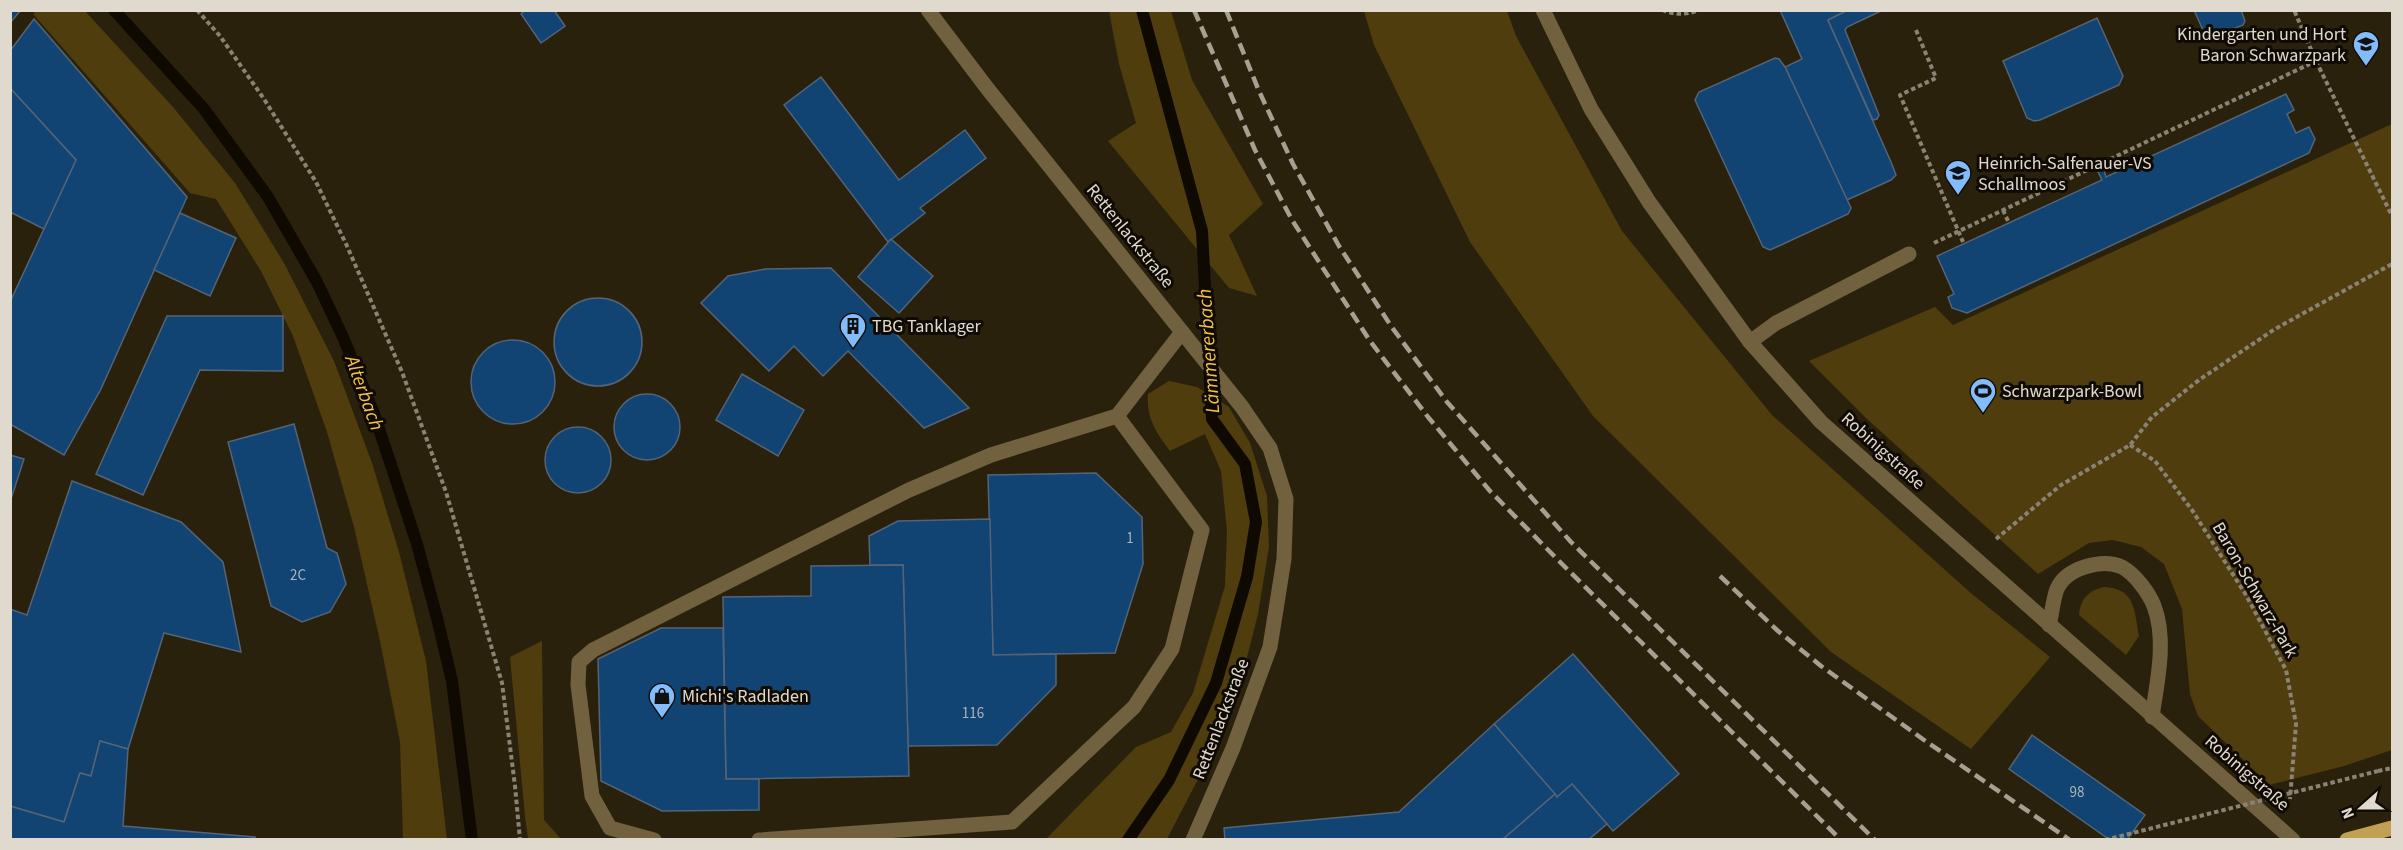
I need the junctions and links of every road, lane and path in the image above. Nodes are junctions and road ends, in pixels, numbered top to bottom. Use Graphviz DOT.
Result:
graph roads {
  1 [pos="197,10"];
  2 [pos="928,10"];
  3 [pos="1543,10"];
  4 [pos="1662,10"];
  5 [pos="2294,10"];
  6 [pos="1699,11"];
  7 [pos="1916,30"];
  8 [pos="2316,61"];
  9 [pos="2003,210"];
  10 [pos="2392,216"];
  11 [pos="2008,221"];
  12 [pos="1957,232"];
  13 [pos="1963,242"];
  14 [pos="1909,254"];
  15 [pos="2392,264"];
  16 [pos="1182,332"];
  17 [pos="1750,342"];
  18 [pos="1117,416"];
  19 [pos="2130,445"];
  20 [pos="1988,545"];
  21 [pos="2049,625"];
  22 [pos="2152,717"];
  23 [pos="2392,768"];
  24 [pos="2290,802"];
  25 [pos="2392,828"];
  26 [pos="520,840"];
  27 [pos="654,840"];
  28 [pos="759,840"];
  29 [pos="1194,840"];
  30 [pos="2104,840"];
  31 [pos="2293,840"];
  32 [pos="2347,840"];
  1 -- 26 [label="path"];
  2 -- 16 [label="street, Rettenlackstraße"];
  3 -- 17 [label="street, Robinigstraße"];
  4 -- 6 [label="path"];
  5 -- 8 [label="path"];
  7 -- 12 [label="path"];
  8 -- 9 [label="path"];
  8 -- 10 [label="path"];
  9 -- 11 [label="path"];
  9 -- 12 [label="path"];
  12 -- 13 [label="path"];
  12 -- 14 [label="path"];
  14 -- 17 [label="street"];
  15 -- 19 [label="path"];
  16 -- 18 [label="street"];
  16 -- 29 [label="street, Rettenlackstraße"];
  17 -- 21 [label="street, Robinigstraße"];
  18 -- 27 [label="street"];
  18 -- 28 [label="street"];
  19 -- 20 [label="path"];
  19 -- 24 [label="path, Baron-Schwarz-Park"];
  21 -- 22 [label="street, Robinigstraße"];
  21 -- 22 [label="street"];
  22 -- 31 [label="street, Robinigstraße"];
  23 -- 30 [label="path, bridge"];
  25 -- 32 [label="main road"];
}
